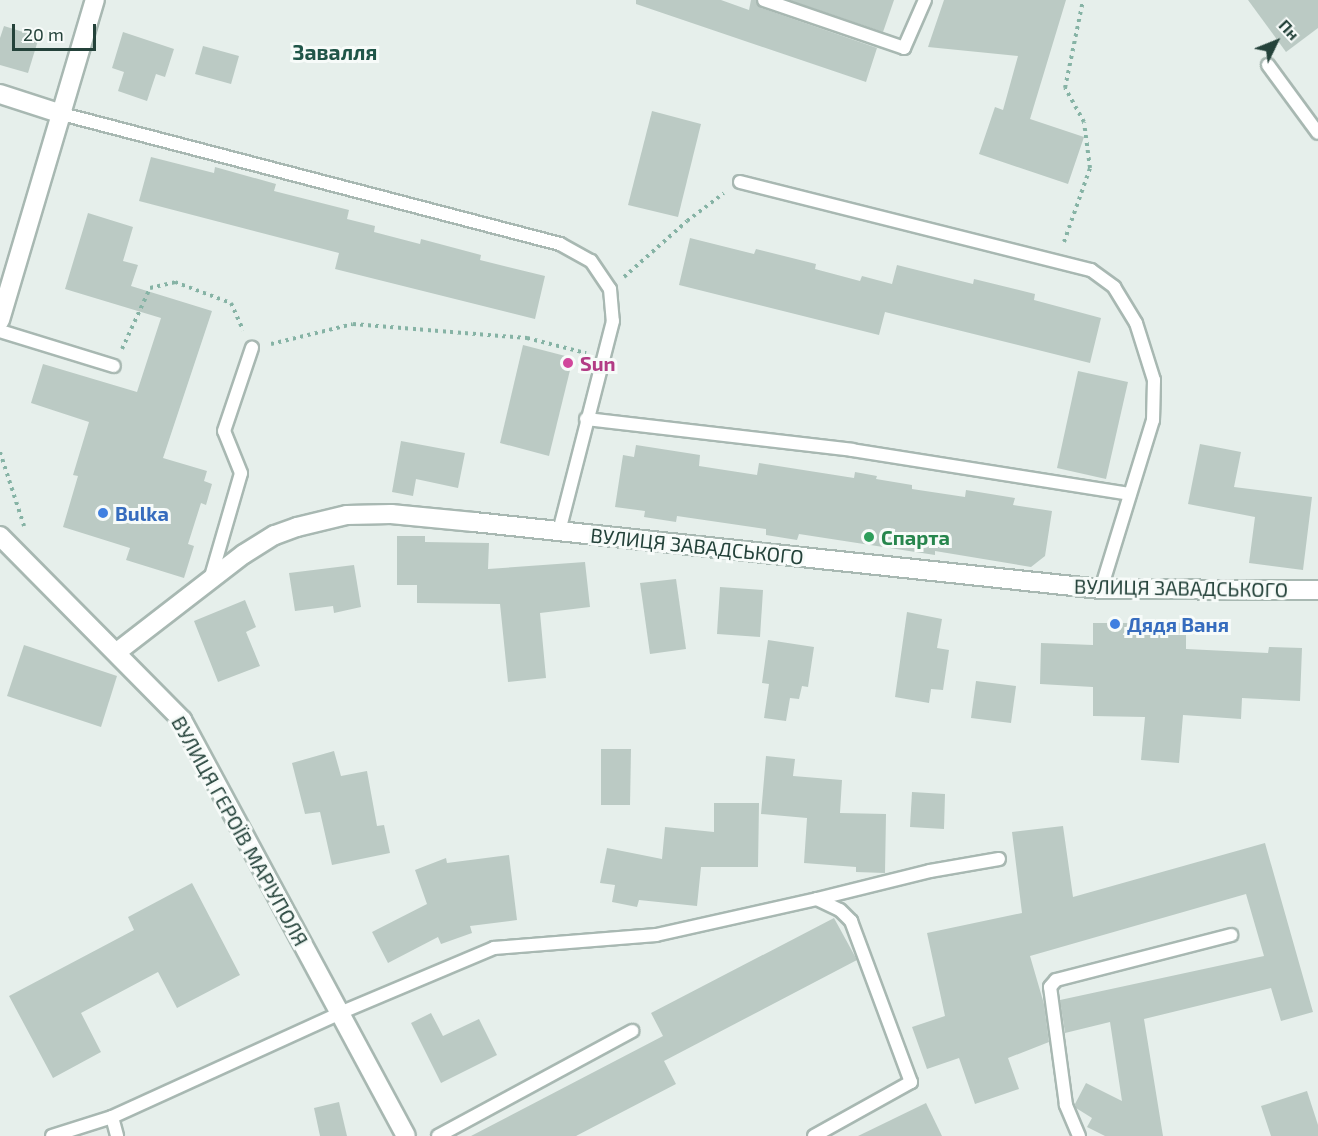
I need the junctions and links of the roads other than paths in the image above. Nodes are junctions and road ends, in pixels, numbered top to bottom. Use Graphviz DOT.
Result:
graph roads {
  1 [pos="95,0"];
  2 [pos="764,0"];
  3 [pos="925,0"];
  4 [pos="1268,65"];
  5 [pos="0,94"];
  6 [pos="62,114"];
  7 [pos="1318,133"];
  8 [pos="740,182"];
  9 [pos="0,320"];
  10 [pos="0,332"];
  11 [pos="252,348"];
  12 [pos="114,366"];
  13 [pos="586,418"];
  14 [pos="1130,494"];
  15 [pos="559,532"];
  16 [pos="0,536"];
  17 [pos="210,580"];
  18 [pos="1101,589"];
  19 [pos="1318,590"];
  20 [pos="117,652"];
  21 [pos="999,859"];
  22 [pos="816,899"];
  23 [pos="1231,935"];
  24 [pos="340,1013"];
  25 [pos="632,1031"];
  26 [pos="112,1117"];
  27 [pos="52,1136"];
  28 [pos="117,1136"];
  29 [pos="406,1136"];
  30 [pos="438,1136"];
  31 [pos="814,1136"];
  32 [pos="1078,1136"];
  1 -- 6 [label="street"];
  2 -- 3 [label="lane"];
  4 -- 7 [label="lane"];
  5 -- 6 [label="street"];
  6 -- 9 [label="street"];
  6 -- 13 [label="lane"];
  8 -- 14 [label="lane"];
  10 -- 12 [label="lane"];
  11 -- 17 [label="lane"];
  13 -- 14 [label="lane"];
  13 -- 15 [label="lane"];
  14 -- 18 [label="lane"];
  15 -- 17 [label="street, ВУЛИЦЯ ЗАВАДСЬКОГО"];
  15 -- 18 [label="street, ВУЛИЦЯ ЗАВАДСЬКОГО"];
  16 -- 20 [label="street, ВУЛИЦЯ ГЕРОЇВ МАРІУПОЛЯ"];
  17 -- 20 [label="street, ВУЛИЦЯ ЗАВАДСЬКОГО"];
  18 -- 19 [label="street, ВУЛИЦЯ ЗАВАДСЬКОГО"];
  20 -- 24 [label="street, ВУЛИЦЯ ГЕРОЇВ МАРІУПОЛЯ"];
  21 -- 22 [label="lane"];
  22 -- 24 [label="lane"];
  22 -- 31 [label="lane"];
  23 -- 32 [label="lane"];
  24 -- 26 [label="lane"];
  24 -- 29 [label="street, ВУЛИЦЯ ГЕРОЇВ МАРІУПОЛЯ"];
  25 -- 30 [label="lane"];
  26 -- 27 [label="lane"];
  26 -- 28 [label="lane"];
}
